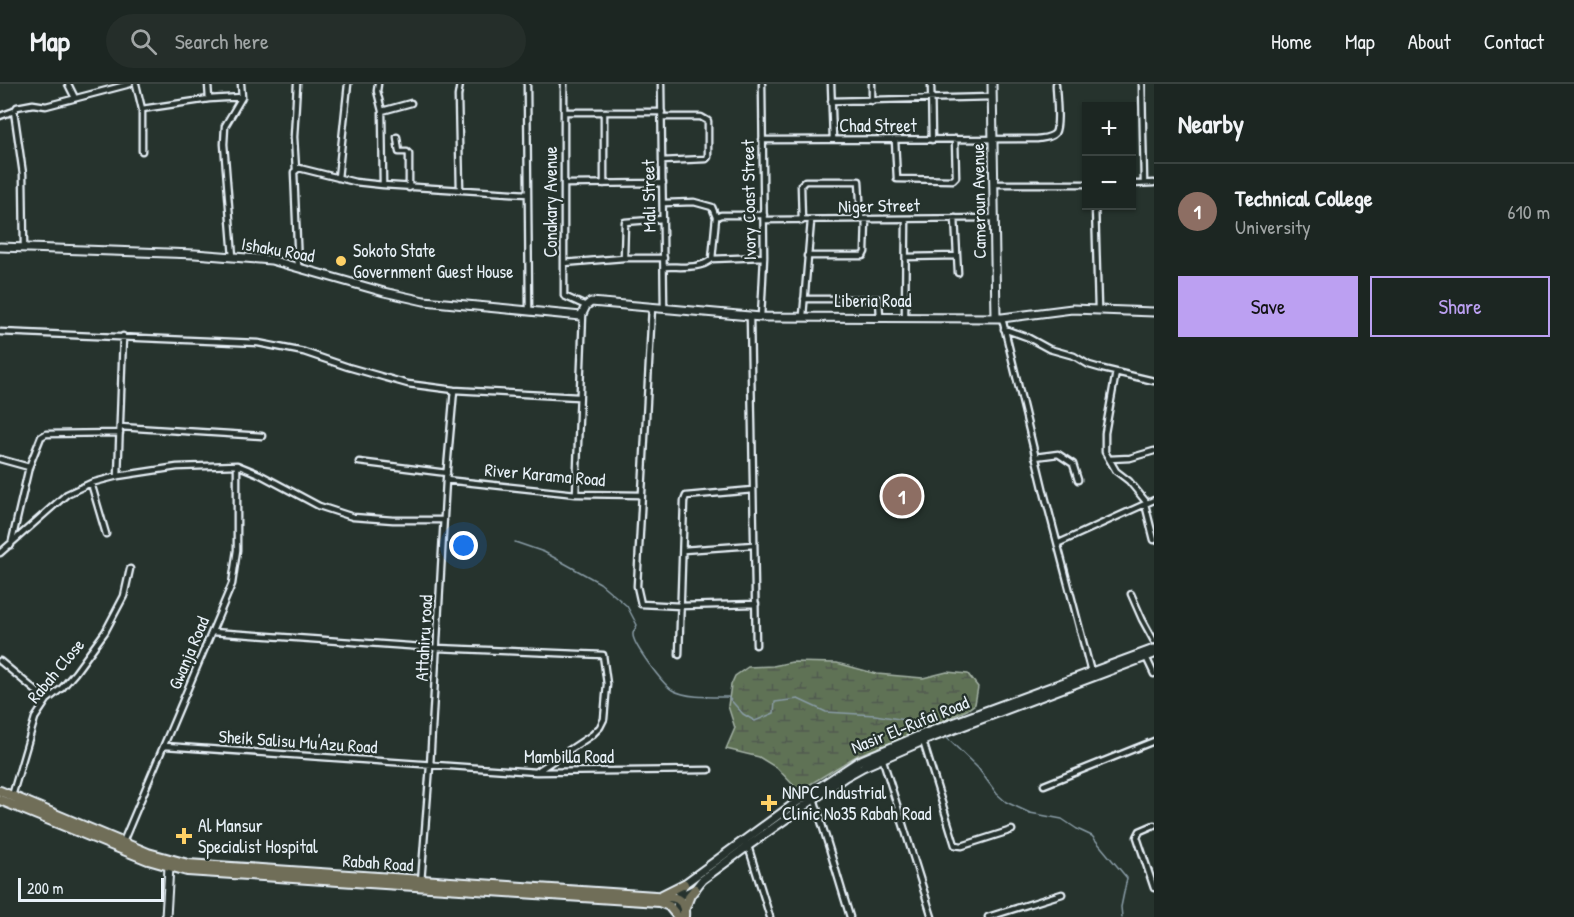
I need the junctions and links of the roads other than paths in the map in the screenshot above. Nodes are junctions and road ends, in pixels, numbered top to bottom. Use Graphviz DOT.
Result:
graph roads {
  1 [pos="68,84"];
  2 [pos="130,84"];
  3 [pos="136,84"];
  4 [pos="208,84"];
  5 [pos="241,84"];
  6 [pos="297,84"];
  7 [pos="348,84"];
  8 [pos="378,84"];
  9 [pos="460,84"];
  10 [pos="527,84"];
  11 [pos="564,84"];
  12 [pos="661,84"];
  13 [pos="762,84"];
  14 [pos="831,84"];
  15 [pos="872,84"];
  16 [pos="931,84"];
  17 [pos="992,84"];
  18 [pos="1056,84"];
  19 [pos="1142,84"];
  20 [pos="242,97"];
  21 [pos="992,97"];
  22 [pos="75,98"];
  23 [pos="209,99"];
  24 [pos="931,99"];
  25 [pos="831,101"];
  26 [pos="872,101"];
  27 [pos="411,103"];
  28 [pos="142,109"];
  29 [pos="14,111"];
  30 [pos="381,111"];
  31 [pos="564,112"];
  32 [pos="604,113"];
  33 [pos="662,115"];
  34 [pos="0,116"];
  35 [pos="397,138"];
  36 [pos="833,139"];
  37 [pos="955,139"];
  38 [pos="993,139"];
  39 [pos="762,140"];
  40 [pos="895,140"];
  41 [pos="932,140"];
  42 [pos="142,151"];
  43 [pos="662,161"];
  44 [pos="296,170"];
  45 [pos="338,178"];
  46 [pos="663,183"];
  47 [pos="1144,183"];
  48 [pos="1154,183"];
  49 [pos="565,184"];
  50 [pos="604,184"];
  51 [pos="994,184"];
  52 [pos="1082,184"];
  53 [pos="1136,184"];
  54 [pos="383,185"];
  55 [pos="409,188"];
  56 [pos="459,190"];
  57 [pos="527,194"];
  58 [pos="664,203"];
  59 [pos="1095,210"];
  60 [pos="716,217"];
  61 [pos="764,217"];
  62 [pos="956,218"];
  63 [pos="994,218"];
  64 [pos="663,219"];
  65 [pos="863,219"];
  66 [pos="906,219"];
  67 [pos="802,221"];
  68 [pos="811,221"];
  69 [pos="0,247"];
  70 [pos="24,248"];
  71 [pos="764,256"];
  72 [pos="807,256"];
  73 [pos="957,256"];
  74 [pos="233,257"];
  75 [pos="906,257"];
  76 [pos="624,258"];
  77 [pos="664,258"];
  78 [pos="712,259"];
  79 [pos="564,263"];
  80 [pos="298,266"];
  81 [pos="664,267"];
  82 [pos="958,273"];
  83 [pos="804,299"];
  84 [pos="589,304"];
  85 [pos="652,307"];
  86 [pos="664,308"];
  87 [pos="1098,309"];
  88 [pos="529,310"];
  89 [pos="1154,312"];
  90 [pos="583,314"];
  91 [pos="750,316"];
  92 [pos="802,316"];
  93 [pos="905,316"];
  94 [pos="761,317"];
  95 [pos="880,317"];
  96 [pos="999,317"];
  97 [pos="1004,329"];
  98 [pos="0,332"];
  99 [pos="123,336"];
  100 [pos="1116,372"];
  101 [pos="1154,381"];
  102 [pos="454,390"];
  103 [pos="578,397"];
  104 [pos="120,427"];
  105 [pos="120,433"];
  106 [pos="262,436"];
  107 [pos="1154,451"];
  108 [pos="1035,457"];
  109 [pos="0,459"];
  110 [pos="1108,459"];
  111 [pos="359,462"];
  112 [pos="237,465"];
  113 [pos="29,466"];
  114 [pos="447,473"];
  115 [pos="118,476"];
  116 [pos="446,480"];
  117 [pos="1078,480"];
  118 [pos="91,483"];
  119 [pos="753,490"];
  120 [pos="576,494"];
  121 [pos="641,495"];
  122 [pos="1154,500"];
  123 [pos="1146,503"];
  124 [pos="444,520"];
  125 [pos="106,534"];
  126 [pos="1154,540"];
  127 [pos="1059,543"];
  128 [pos="754,545"];
  129 [pos="10,546"];
  130 [pos="683,550"];
  131 [pos="0,553"];
  132 [pos="130,568"];
  133 [pos="1131,594"];
  134 [pos="756,604"];
  135 [pos="680,606"];
  136 [pos="212,632"];
  137 [pos="1154,640"];
  138 [pos="756,645"];
  139 [pos="437,648"];
  140 [pos="1154,649"];
  141 [pos="679,655"];
  142 [pos="1150,656"];
  143 [pos="0,661"];
  144 [pos="1091,672"];
  145 [pos="1154,674"];
  146 [pos="47,700"];
  147 [pos="975,718"];
  148 [pos="923,741"];
  149 [pos="1154,741"];
  150 [pos="165,746"];
  151 [pos="882,757"];
  152 [pos="430,766"];
  153 [pos="709,770"];
  154 [pos="536,772"];
  155 [pos="1044,785"];
  156 [pos="0,791"];
  157 [pos="12,796"];
  158 [pos="814,798"];
  159 [pos="0,800"];
  160 [pos="1154,825"];
  161 [pos="1012,830"];
  162 [pos="123,842"];
  163 [pos="748,846"];
  164 [pos="169,867"];
  165 [pos="421,884"];
  166 [pos="684,884"];
  167 [pos="1154,888"];
  168 [pos="695,889"];
  169 [pos="1062,894"];
  170 [pos="677,898"];
  171 [pos="660,899"];
  172 [pos="685,908"];
  173 [pos="166,917"];
  174 [pos="680,917"];
  175 [pos="770,917"];
  176 [pos="850,917"];
  177 [pos="932,917"];
  178 [pos="987,917"];
  1 -- 22 [label="street"];
  2 -- 22 [label="street"];
  3 -- 28 [label="street"];
  4 -- 23 [label="street"];
  5 -- 20 [label="street"];
  6 -- 44 [label="street"];
  7 -- 45 [label="street"];
  8 -- 30 [label="street"];
  9 -- 56 [label="street"];
  10 -- 57 [label="street"];
  11 -- 31 [label="street, Conakary Avenue"];
  12 -- 33 [label="street, Mali Street"];
  13 -- 39 [label="street, Ivory Coast Street"];
  14 -- 25 [label="street"];
  15 -- 26 [label="street"];
  16 -- 24 [label="street"];
  17 -- 21 [label="street, Cameroun Avenue"];
  18 -- 38 [label="street, Chad Street"];
  19 -- 47 [label="street"];
  20 -- 23 [label="street"];
  20 -- 74 [label="street"];
  21 -- 24 [label="street"];
  21 -- 38 [label="street, Cameroun Avenue"];
  22 -- 29 [label="street"];
  23 -- 28 [label="street"];
  24 -- 26 [label="street"];
  24 -- 41 [label="street"];
  25 -- 26 [label="street"];
  25 -- 36 [label="street"];
  27 -- 30 [label="street"];
  28 -- 42 [label="street"];
  29 -- 34 [label="street"];
  29 -- 70 [label="street"];
  30 -- 54 [label="street"];
  31 -- 32 [label="street"];
  31 -- 49 [label="street, Conakary Avenue"];
  32 -- 33 [label="street"];
  32 -- 50 [label="street"];
  33 -- 43 [label="street, Mali Street"];
  33 -- 43 [label="street"];
  35 -- 55 [label="street"];
  36 -- 39 [label="street, Chad Street"];
  36 -- 40 [label="street, Chad Street"];
  37 -- 38 [label="street, Chad Street"];
  37 -- 40 [label="street"];
  37 -- 41 [label="street, Chad Street"];
  38 -- 51 [label="street, Cameroun Avenue"];
  39 -- 61 [label="street, Ivory Coast Street"];
  40 -- 41 [label="street, Chad Street"];
  43 -- 46 [label="street, Mali Street"];
  44 -- 45 [label="street"];
  44 -- 80 [label="street"];
  45 -- 54 [label="street"];
  46 -- 50 [label="street"];
  46 -- 58 [label="street, Mali Street"];
  47 -- 48 [label="street"];
  47 -- 53 [label="street"];
  49 -- 50 [label="street"];
  49 -- 79 [label="street, Conakary Avenue"];
  51 -- 52 [label="street"];
  51 -- 63 [label="street, Cameroun Avenue"];
  54 -- 55 [label="street"];
  55 -- 56 [label="street"];
  56 -- 57 [label="street"];
  57 -- 88 [label="street"];
  58 -- 60 [label="street"];
  58 -- 64 [label="street, Mali Street"];
  59 -- 87 [label="street"];
  60 -- 61 [label="street, Niger Street"];
  60 -- 78 [label="street"];
  61 -- 67 [label="street, Niger Street"];
  61 -- 71 [label="street, Ivory Coast Street"];
  62 -- 63 [label="street, Niger Street"];
  62 -- 66 [label="street, Niger Street"];
  62 -- 73 [label="street"];
  63 -- 96 [label="street, Cameroun Avenue"];
  64 -- 76 [label="street"];
  64 -- 77 [label="street, Mali Street"];
  65 -- 66 [label="street, Niger Street"];
  65 -- 67 [label="street"];
  65 -- 68 [label="street, Niger Street"];
  65 -- 72 [label="street"];
  66 -- 75 [label="street"];
  67 -- 68 [label="street, Niger Street"];
  68 -- 72 [label="street"];
  69 -- 70 [label="street, Ishaku Road"];
  70 -- 74 [label="street, Ishaku Road"];
  71 -- 78 [label="street"];
  71 -- 94 [label="street, Ivory Coast Street"];
  72 -- 83 [label="street"];
  73 -- 75 [label="street"];
  73 -- 82 [label="street"];
  74 -- 80 [label="street, Ishaku Road"];
  75 -- 93 [label="street"];
  76 -- 77 [label="street"];
  76 -- 79 [label="street"];
  77 -- 81 [label="street, Mali Street"];
  78 -- 81 [label="street"];
  79 -- 84 [label="street, Conakary Avenue"];
  80 -- 88 [label="street, Ishaku Road"];
  81 -- 86 [label="street, Mali Street"];
  83 -- 92 [label="street"];
  83 -- 95 [label="street"];
  84 -- 85 [label="street, Liberia Road"];
  84 -- 90 [label="street"];
  85 -- 86 [label="street, Liberia Road"];
  85 -- 121 [label="street"];
  86 -- 91 [label="street, Liberia Road"];
  87 -- 89 [label="street, Liberia Road"];
  87 -- 96 [label="street, Liberia Road"];
  88 -- 90 [label="street, Ishaku Road"];
  90 -- 103 [label="street"];
  91 -- 94 [label="street, Liberia Road"];
  91 -- 119 [label="street"];
  92 -- 94 [label="street, Liberia Road"];
  92 -- 95 [label="street, Liberia Road"];
  93 -- 95 [label="street, Liberia Road"];
  93 -- 96 [label="street, Liberia Road"];
  96 -- 97 [label="street"];
  97 -- 100 [label="street"];
  97 -- 108 [label="street"];
  98 -- 99 [label="street"];
  99 -- 102 [label="street"];
  99 -- 104 [label="street"];
  100 -- 101 [label="street"];
  100 -- 110 [label="street"];
  102 -- 103 [label="street"];
  102 -- 114 [label="street, Attahiru road"];
  103 -- 120 [label="street"];
  104 -- 105 [label="street"];
  104 -- 106 [label="street"];
  105 -- 113 [label="street"];
  105 -- 115 [label="street"];
  107 -- 110 [label="street"];
  108 -- 117 [label="street"];
  108 -- 127 [label="street"];
  109 -- 113 [label="street"];
  110 -- 123 [label="street"];
  111 -- 114 [label="street"];
  112 -- 115 [label="street"];
  112 -- 124 [label="street"];
  112 -- 136 [label="street, Gwanja Road"];
  113 -- 129 [label="street"];
  114 -- 116 [label="street, Attahiru road"];
  115 -- 118 [label="street"];
  116 -- 120 [label="street, River Karama Road"];
  116 -- 124 [label="street, Attahiru road"];
  118 -- 125 [label="street"];
  118 -- 129 [label="street"];
  119 -- 128 [label="street"];
  119 -- 130 [label="street"];
  120 -- 121 [label="street, River Karama Road"];
  121 -- 135 [label="street"];
  122 -- 123 [label="street"];
  123 -- 126 [label="street"];
  123 -- 127 [label="street"];
  124 -- 139 [label="street, Attahiru road"];
  127 -- 144 [label="street"];
  128 -- 130 [label="street"];
  128 -- 134 [label="street"];
  129 -- 131 [label="street"];
  130 -- 135 [label="street"];
  132 -- 146 [label="street, Rabah Close"];
  133 -- 137 [label="street"];
  134 -- 135 [label="street"];
  134 -- 138 [label="street"];
  135 -- 141 [label="street"];
  136 -- 139 [label="street"];
  136 -- 150 [label="street, Gwanja Road"];
  139 -- 152 [label="street, Attahiru road"];
  139 -- 154 [label="street"];
  140 -- 144 [label="street, Nasir El-Rufai Road"];
  142 -- 145 [label="street"];
  142 -- 147 [label="street, Nasir El-Rufai Road"];
  143 -- 146 [label="street"];
  144 -- 147 [label="street, Nasir El-Rufai Road"];
  146 -- 157 [label="street, Rabah Close"];
  147 -- 148 [label="street, Nasir El-Rufai Road"];
  147 -- 166 [label="street, Nasir El-Rufai Road"];
  148 -- 151 [label="street, Nasir El-Rufai Road"];
  148 -- 161 [label="street"];
  149 -- 155 [label="street"];
  150 -- 152 [label="street, Sheik Salisu Mu'Azu Road"];
  150 -- 162 [label="street, Gwanja Road"];
  151 -- 158 [label="street, Nasir El-Rufai Road"];
  151 -- 177 [label="street"];
  152 -- 154 [label="street, Mambilla Road"];
  152 -- 165 [label="street, Attahiru road"];
  153 -- 154 [label="street, Mambilla Road"];
  156 -- 157 [label="main road, Rabah Road"];
  157 -- 162 [label="main road, Rabah Road"];
  158 -- 163 [label="street, Nasir El-Rufai Road"];
  158 -- 176 [label="street"];
  159 -- 164 [label="main road, Rabah Road"];
  160 -- 167 [label="street"];
  162 -- 165 [label="main road, Rabah Road"];
  163 -- 168 [label="street, Nasir El-Rufai Road"];
  163 -- 175 [label="street"];
  164 -- 165 [label="main road, Rabah Road"];
  164 -- 173 [label="street"];
  165 -- 171 [label="main road, Rabah Road"];
  166 -- 170 [label="street, Nasir El-Rufai Road"];
  166 -- 171 [label="main road"];
  168 -- 170 [label="street, Nasir El-Rufai Road"];
  168 -- 172 [label="main road"];
  169 -- 178 [label="street"];
  170 -- 171 [label="main road, Rabah Road"];
  170 -- 172 [label="main road"];
  170 -- 174 [label="street, Nasir El-Rufai Road"];
  171 -- 174 [label="main road"];
  172 -- 174 [label="main road"];
}
